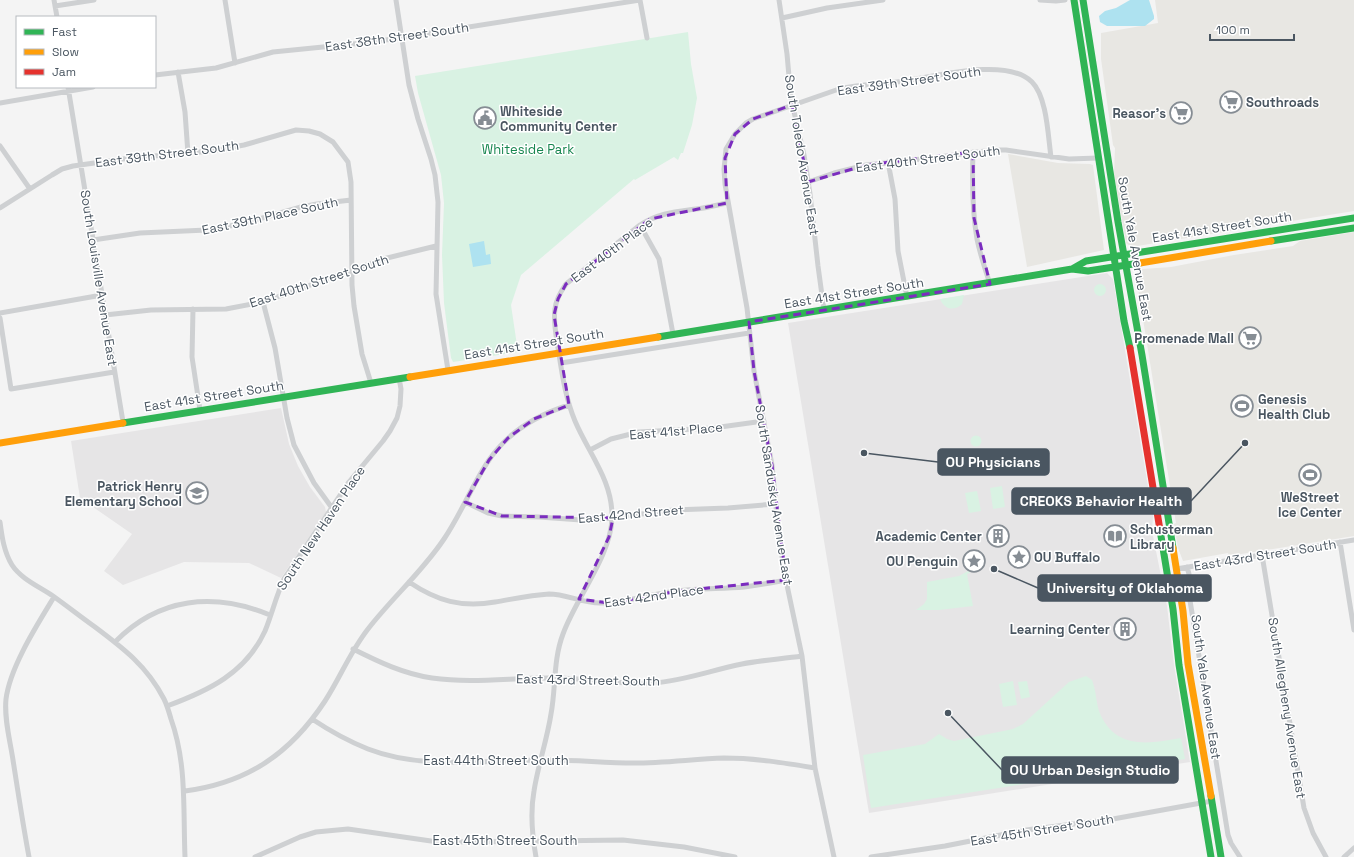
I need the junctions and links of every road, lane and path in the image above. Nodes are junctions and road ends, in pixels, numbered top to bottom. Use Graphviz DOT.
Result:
graph roads {
  1 [pos="94,0"];
  2 [pos="225,0"];
  3 [pos="396,0"];
  4 [pos="640,0"];
  5 [pos="779,0"];
  6 [pos="883,0"];
  7 [pos="1040,0"];
  8 [pos="1064,0"];
  9 [pos="1074,0"];
  10 [pos="1083,0"];
  11 [pos="55,3"];
  12 [pos="57,16"];
  13 [pos="782,18"];
  14 [pos="402,37"];
  15 [pos="648,38"];
  16 [pos="235,63"];
  17 [pos="178,72"];
  18 [pos="156,75"];
  19 [pos="80,88"];
  20 [pos="68,89"];
  21 [pos="0,103"];
  22 [pos="792,105"];
  23 [pos="753,119"];
  24 [pos="0,146"];
  25 [pos="973,152"];
  26 [pos="188,154"];
  27 [pos="1051,157"];
  28 [pos="1098,158"];
  29 [pos="888,162"];
  30 [pos="80,165"];
  31 [pos="808,182"];
  32 [pos="30,189"];
  33 [pos="351,200"];
  34 [pos="727,203"];
  35 [pos="0,208"];
  36 [pos="1354,218"];
  37 [pos="640,225"];
  38 [pos="1354,228"];
  39 [pos="1280,230"];
  40 [pos="93,240"];
  41 [pos="1286,240"];
  42 [pos="1277,241"];
  43 [pos="436,246"];
  44 [pos="1124,255"];
  45 [pos="1114,257"];
  46 [pos="1125,266"];
  47 [pos="1116,267"];
  48 [pos="1072,269"];
  49 [pos="353,270"];
  50 [pos="990,284"];
  51 [pos="102,295"];
  52 [pos="907,297"];
  53 [pos="263,302"];
  54 [pos="192,309"];
  55 [pos="824,310"];
  56 [pos="0,312"];
  57 [pos="105,315"];
  58 [pos="0,318"];
  59 [pos="748,322"];
  60 [pos="749,333"];
  61 [pos="673,334"];
  62 [pos="559,352"];
  63 [pos="561,363"];
  64 [pos="448,370"];
  65 [pos="114,372"];
  66 [pos="399,378"];
  67 [pos="371,383"];
  68 [pos="1138,393"];
  69 [pos="283,397"];
  70 [pos="1149,404"];
  71 [pos="569,405"];
  72 [pos="200,410"];
  73 [pos="764,421"];
  74 [pos="123,422"];
  75 [pos="0,443"];
  76 [pos="590,450"];
  77 [pos="465,502"];
  78 [pos="775,504"];
  79 [pos="332,508"];
  80 [pos="612,518"];
  81 [pos="0,522"];
  82 [pos="1354,540"];
  83 [pos="1340,542"];
  84 [pos="1262,555"];
  85 [pos="1187,567"];
  86 [pos="1176,569"];
  87 [pos="1167,570"];
  88 [pos="786,580"];
  89 [pos="409,582"];
  90 [pos="54,597"];
  91 [pos="579,600"];
  92 [pos="270,615"];
  93 [pos="1354,630"];
  94 [pos="115,642"];
  95 [pos="353,649"];
  96 [pos="802,656"];
  97 [pos="555,678"];
  98 [pos="167,706"];
  99 [pos="312,719"];
  100 [pos="1199,731"];
  101 [pos="1190,732"];
  102 [pos="541,760"];
  103 [pos="815,768"];
  104 [pos="185,791"];
  105 [pos="1212,802"];
  106 [pos="1202,803"];
  107 [pos="533,840"];
  108 [pos="1354,848"];
  109 [pos="29,857"];
  110 [pos="185,857"];
  111 [pos="255,857"];
  112 [pos="536,857"];
  113 [pos="735,857"];
  114 [pos="834,857"];
  115 [pos="874,857"];
  116 [pos="1211,857"];
  117 [pos="1222,857"];
  118 [pos="1240,857"];
  119 [pos="1326,857"];
  120 [pos="1344,857"];
  1 -- 11 [label="street"];
  2 -- 16 [label="street"];
  3 -- 14 [label="street"];
  4 -- 14 [label="street, East 38th Street South"];
  4 -- 15 [label="street"];
  5 -- 13 [label="street, South Toledo Avenue East"];
  6 -- 13 [label="street"];
  7 -- 8 [label="street"];
  9 -- 28 [label="main road, South Yale Avenue East"];
  10 -- 44 [label="main road, South Yale Avenue East"];
  11 -- 12 [label="street"];
  13 -- 22 [label="street, South Toledo Avenue East"];
  14 -- 16 [label="street, East 38th Street South"];
  14 -- 43 [label="street"];
  16 -- 17 [label="street, East 38th Street South"];
  17 -- 18 [label="street, East 38th Street South"];
  17 -- 26 [label="street"];
  19 -- 20 [label="street"];
  20 -- 21 [label="street"];
  20 -- 30 [label="street, South Louisville Avenue East"];
  22 -- 23 [label="street, East 39th Street South"];
  22 -- 27 [label="street, East 39th Street South"];
  22 -- 31 [label="street, South Toledo Avenue East"];
  23 -- 34 [label="street, South Sandusky Avenue East"];
  24 -- 32 [label="street"];
  25 -- 27 [label="street, East 40th Street South"];
  25 -- 29 [label="street, East 40th Street South"];
  25 -- 50 [label="street"];
  26 -- 30 [label="street, East 39th Street South"];
  26 -- 33 [label="street, East 39th Street South"];
  27 -- 28 [label="street, East 40th Street South"];
  28 -- 45 [label="main road, South Yale Avenue East"];
  29 -- 31 [label="street, East 40th Street South"];
  29 -- 52 [label="street"];
  30 -- 32 [label="street, East 39th Street South"];
  30 -- 40 [label="street, South Louisville Avenue East"];
  31 -- 55 [label="street, South Toledo Avenue East"];
  32 -- 35 [label="street, East 39th Street South"];
  33 -- 40 [label="street, East 39th Place South"];
  33 -- 49 [label="street"];
  34 -- 37 [label="street, East 40th Place"];
  34 -- 59 [label="street, South Sandusky Avenue East"];
  36 -- 39 [label="main road, East 41st Street South"];
  37 -- 61 [label="street"];
  37 -- 62 [label="street, East 40th Place"];
  38 -- 41 [label="main road, East 41st Street South"];
  39 -- 41 [label="main road"];
  39 -- 42 [label="main road"];
  39 -- 44 [label="main road, East 41st Street South"];
  40 -- 51 [label="street, South Louisville Avenue East"];
  41 -- 42 [label="main road, East 41st Street South"];
  42 -- 46 [label="main road, East 41st Street South"];
  43 -- 49 [label="street, East 40th Street South"];
  43 -- 64 [label="street"];
  44 -- 45 [label="main road, East 41st Street South"];
  44 -- 46 [label="main road, South Yale Avenue East"];
  45 -- 47 [label="main road, South Yale Avenue East"];
  45 -- 48 [label="main road, East 41st Street South"];
  46 -- 47 [label="main road, East 41st Street South"];
  46 -- 70 [label="main road, South Yale Avenue East"];
  47 -- 48 [label="main road, East 41st Street South"];
  47 -- 68 [label="main road, South Yale Avenue East"];
  48 -- 50 [label="main road, East 41st Street South"];
  49 -- 53 [label="street, East 40th Street South"];
  49 -- 67 [label="street"];
  50 -- 52 [label="main road, East 41st Street South"];
  51 -- 56 [label="street"];
  51 -- 57 [label="street, South Louisville Avenue East"];
  52 -- 55 [label="main road, East 41st Street South"];
  53 -- 54 [label="street, East 40th Street South"];
  53 -- 69 [label="street"];
  54 -- 57 [label="street, East 40th Street South"];
  54 -- 72 [label="street"];
  55 -- 59 [label="main road, East 41st Street South"];
  57 -- 65 [label="street, South Louisville Avenue East"];
  58 -- 65 [label="street"];
  59 -- 60 [label="street, South Sandusky Avenue East"];
  59 -- 61 [label="main road, East 41st Street South"];
  60 -- 63 [label="street, East 41st Street South"];
  60 -- 73 [label="street, South Sandusky Avenue East"];
  61 -- 62 [label="main road, East 41st Street South"];
  62 -- 63 [label="street, East 40th Place"];
  62 -- 64 [label="main road, East 41st Street South"];
  63 -- 71 [label="street, East 40th Place"];
  64 -- 66 [label="main road, East 41st Street South"];
  65 -- 74 [label="street, South Louisville Avenue East"];
  66 -- 67 [label="main road, East 41st Street South"];
  66 -- 79 [label="street, South New Haven Place"];
  67 -- 69 [label="main road, East 41st Street South"];
  68 -- 70 [label="main road"];
  68 -- 87 [label="main road, South Yale Avenue East"];
  69 -- 72 [label="main road, East 41st Street South"];
  69 -- 79 [label="street"];
  70 -- 86 [label="main road, South Yale Avenue East"];
  71 -- 76 [label="street, East 40th Place"];
  71 -- 77 [label="street"];
  72 -- 74 [label="main road, East 41st Street South"];
  73 -- 76 [label="street, East 41st Place"];
  73 -- 78 [label="street, South Sandusky Avenue East"];
  74 -- 75 [label="main road, East 41st Street South"];
  76 -- 80 [label="street, East 40th Place"];
  77 -- 80 [label="street, East 42nd Street"];
  77 -- 89 [label="street"];
  78 -- 80 [label="street, East 42nd Street"];
  78 -- 88 [label="street, South Sandusky Avenue East"];
  79 -- 92 [label="street, South New Haven Place"];
  80 -- 91 [label="street, East 40th Place"];
  81 -- 90 [label="street"];
  82 -- 83 [label="street, East 43rd Street South"];
  83 -- 84 [label="street, East 43rd Street South"];
  83 -- 93 [label="street"];
  84 -- 85 [label="street, East 43rd Street South"];
  84 -- 119 [label="street, South Allegheny Avenue East"];
  85 -- 86 [label="street, East 43rd Street South"];
  85 -- 118 [label="street, South Yale Avenue East"];
  86 -- 87 [label="main road"];
  86 -- 100 [label="main road, South Yale Avenue East"];
  87 -- 101 [label="main road, South Yale Avenue East"];
  88 -- 91 [label="street, East 42nd Place"];
  88 -- 96 [label="street, South Sandusky Avenue East"];
  89 -- 91 [label="street, East 42nd Place"];
  89 -- 95 [label="street"];
  90 -- 94 [label="street"];
  90 -- 109 [label="street"];
  91 -- 97 [label="street, East 40th Place"];
  92 -- 94 [label="street"];
  92 -- 98 [label="street, South New Haven Place"];
  94 -- 98 [label="street"];
  95 -- 97 [label="street, East 43rd Street South"];
  95 -- 99 [label="street"];
  96 -- 97 [label="street, East 43rd Street South"];
  96 -- 103 [label="street, South Sandusky Avenue East"];
  97 -- 102 [label="street, East 40th Place"];
  98 -- 104 [label="street"];
  99 -- 102 [label="street, East 44th Street South"];
  99 -- 104 [label="street"];
  100 -- 101 [label="main road"];
  100 -- 105 [label="main road, South Yale Avenue East"];
  101 -- 106 [label="main road, South Yale Avenue East"];
  102 -- 103 [label="street, East 44th Street South"];
  102 -- 107 [label="street, East 40th Place"];
  103 -- 114 [label="street, South Sandusky Avenue East"];
  104 -- 110 [label="street"];
  105 -- 106 [label="street, East 45th Street South"];
  105 -- 117 [label="main road, South Yale Avenue East"];
  106 -- 115 [label="street, East 45th Street South"];
  106 -- 116 [label="main road, South Yale Avenue East"];
  107 -- 111 [label="street, East 45th Street South"];
  107 -- 112 [label="street, East 40th Place"];
  107 -- 113 [label="street, East 45th Street South"];
  108 -- 120 [label="street"];
}
